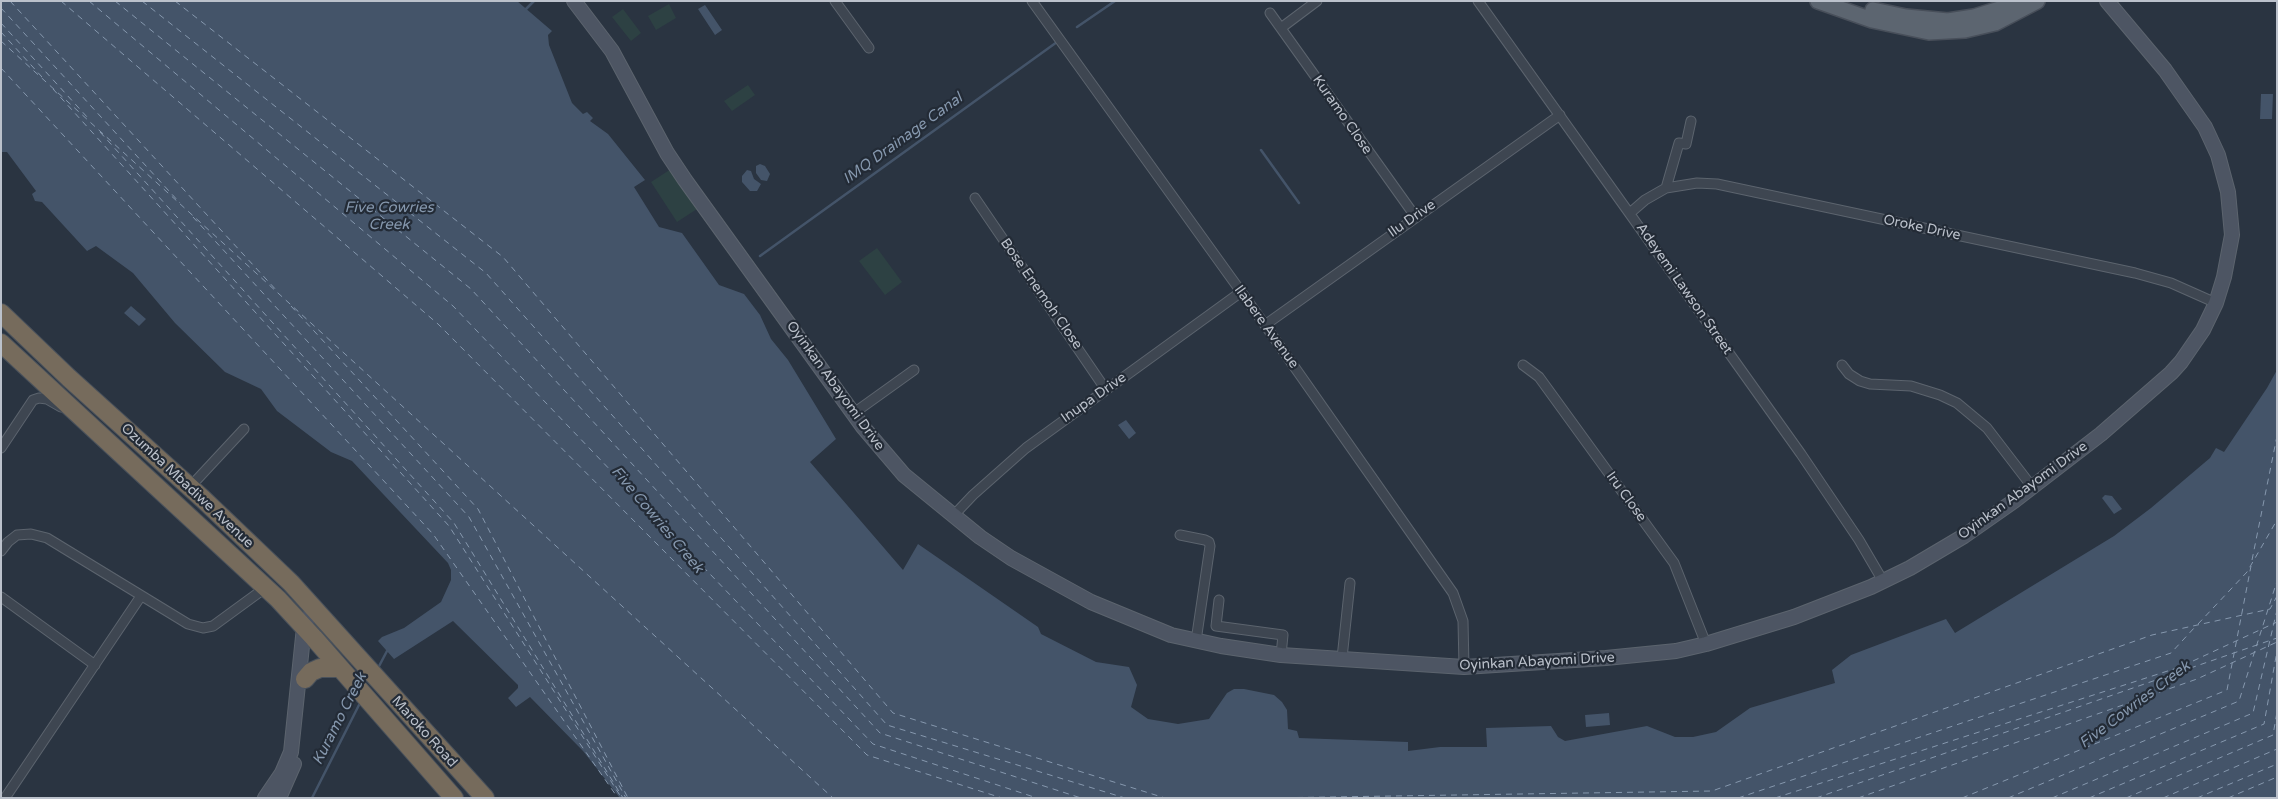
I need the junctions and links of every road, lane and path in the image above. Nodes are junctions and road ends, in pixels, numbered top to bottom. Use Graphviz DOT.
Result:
graph roads {
  1 [pos="574,1"];
  2 [pos="835,1"];
  3 [pos="1032,1"];
  4 [pos="1317,1"];
  5 [pos="1478,1"];
  6 [pos="1818,1"];
  7 [pos="1848,1"];
  8 [pos="2015,1"];
  9 [pos="2036,1"];
  10 [pos="2106,1"];
  11 [pos="1270,13"];
  12 [pos="1281,28"];
  13 [pos="870,48"];
  14 [pos="1560,115"];
  15 [pos="1691,122"];
  16 [pos="1666,188"];
  17 [pos="975,198"];
  18 [pos="1630,213"];
  19 [pos="1415,216"];
  20 [pos="1241,292"];
  21 [pos="2216,303"];
  22 [pos="1265,325"];
  23 [pos="5,327"];
  24 [pos="1523,365"];
  25 [pos="1842,366"];
  26 [pos="914,370"];
  27 [pos="1106,390"];
  28 [pos="854,413"];
  29 [pos="79,416"];
  30 [pos="244,428"];
  31 [pos="1,448"];
  32 [pos="190,487"];
  33 [pos="2032,488"];
  34 [pos="954,514"];
  35 [pos="1180,535"];
  36 [pos="1,552"];
  37 [pos="1883,581"];
  38 [pos="1350,583"];
  39 [pos="265,588"];
  40 [pos="141,596"];
  41 [pos="1,597"];
  42 [pos="1219,600"];
  43 [pos="314,606"];
  44 [pos="326,620"];
  45 [pos="309,632"];
  46 [pos="1196,641"];
  47 [pos="1706,644"];
  48 [pos="1281,655"];
  49 [pos="1342,658"];
  50 [pos="95,665"];
  51 [pos="364,666"];
  52 [pos="1464,668"];
  53 [pos="344,673"];
  54 [pos="305,679"];
  55 [pos="442,790"];
  56 [pos="5,798"];
  57 [pos="265,798"];
  58 [pos="279,798"];
  59 [pos="454,798"];
  60 [pos="484,798"];
  1 -- 28 [label="street, Oyinkan Abayomi Drive"];
  2 -- 13 [label="street"];
  3 -- 20 [label="street, Ilabere Avenue"];
  4 -- 12 [label="street"];
  5 -- 14 [label="street, Adeyemi Lawson Street"];
  6 -- 9 [label="main road"];
  7 -- 8 [label="main road"];
  10 -- 21 [label="street, Oyinkan Abayomi Drive"];
  11 -- 12 [label="street, Kuramo Close"];
  12 -- 19 [label="street, Kuramo Close"];
  14 -- 18 [label="street, Adeyemi Lawson Street"];
  14 -- 19 [label="street, Ilu Drive"];
  15 -- 16 [label="street"];
  16 -- 18 [label="street, Oroke Drive"];
  16 -- 21 [label="street, Oroke Drive"];
  17 -- 27 [label="street, Bose Enemoh Close"];
  18 -- 37 [label="street, Adeyemi Lawson Street"];
  19 -- 22 [label="street, Ilu Drive"];
  20 -- 22 [label="street, Ilabere Avenue"];
  20 -- 27 [label="street, Inupa Drive"];
  21 -- 33 [label="street, Oyinkan Abayomi Drive"];
  22 -- 52 [label="street, Ilabere Avenue"];
  23 -- 29 [label="highway, Ozumba Mbadiwe Avenue"];
  23 -- 32 [label="highway, Ozumba Mbadiwe Avenue"];
  24 -- 47 [label="street, Iru Close"];
  25 -- 33 [label="street"];
  26 -- 28 [label="street"];
  27 -- 34 [label="street, Inupa Drive"];
  28 -- 34 [label="street, Oyinkan Abayomi Drive"];
  29 -- 31 [label="street"];
  29 -- 39 [label="highway, Ozumba Mbadiwe Avenue"];
  30 -- 32 [label="street"];
  32 -- 43 [label="highway, Ozumba Mbadiwe Avenue"];
  33 -- 37 [label="street, Oyinkan Abayomi Drive"];
  34 -- 46 [label="street, Oyinkan Abayomi Drive"];
  35 -- 46 [label="street"];
  36 -- 40 [label="street"];
  37 -- 47 [label="street, Oyinkan Abayomi Drive"];
  38 -- 49 [label="street"];
  39 -- 40 [label="street"];
  39 -- 45 [label="highway, Ozumba Mbadiwe Avenue"];
  40 -- 50 [label="street"];
  41 -- 50 [label="street"];
  42 -- 48 [label="street"];
  43 -- 44 [label="highway, Ozumba Mbadiwe Avenue"];
  43 -- 45 [label="street"];
  44 -- 45 [label="street"];
  44 -- 51 [label="highway, Ozumba Mbadiwe Avenue"];
  45 -- 53 [label="highway, Ozumba Mbadiwe Avenue"];
  45 -- 54 [label="street"];
  45 -- 57 [label="street"];
  46 -- 48 [label="street, Oyinkan Abayomi Drive"];
  47 -- 52 [label="street, Oyinkan Abayomi Drive"];
  48 -- 49 [label="street, Oyinkan Abayomi Drive"];
  49 -- 52 [label="street, Oyinkan Abayomi Drive"];
  50 -- 56 [label="street"];
  51 -- 60 [label="highway, Maroko Road"];
  53 -- 54 [label="highway"];
  53 -- 55 [label="highway, Maroko Road"];
  54 -- 58 [label="street"];
  55 -- 59 [label="highway, Maroko Road"];
}
